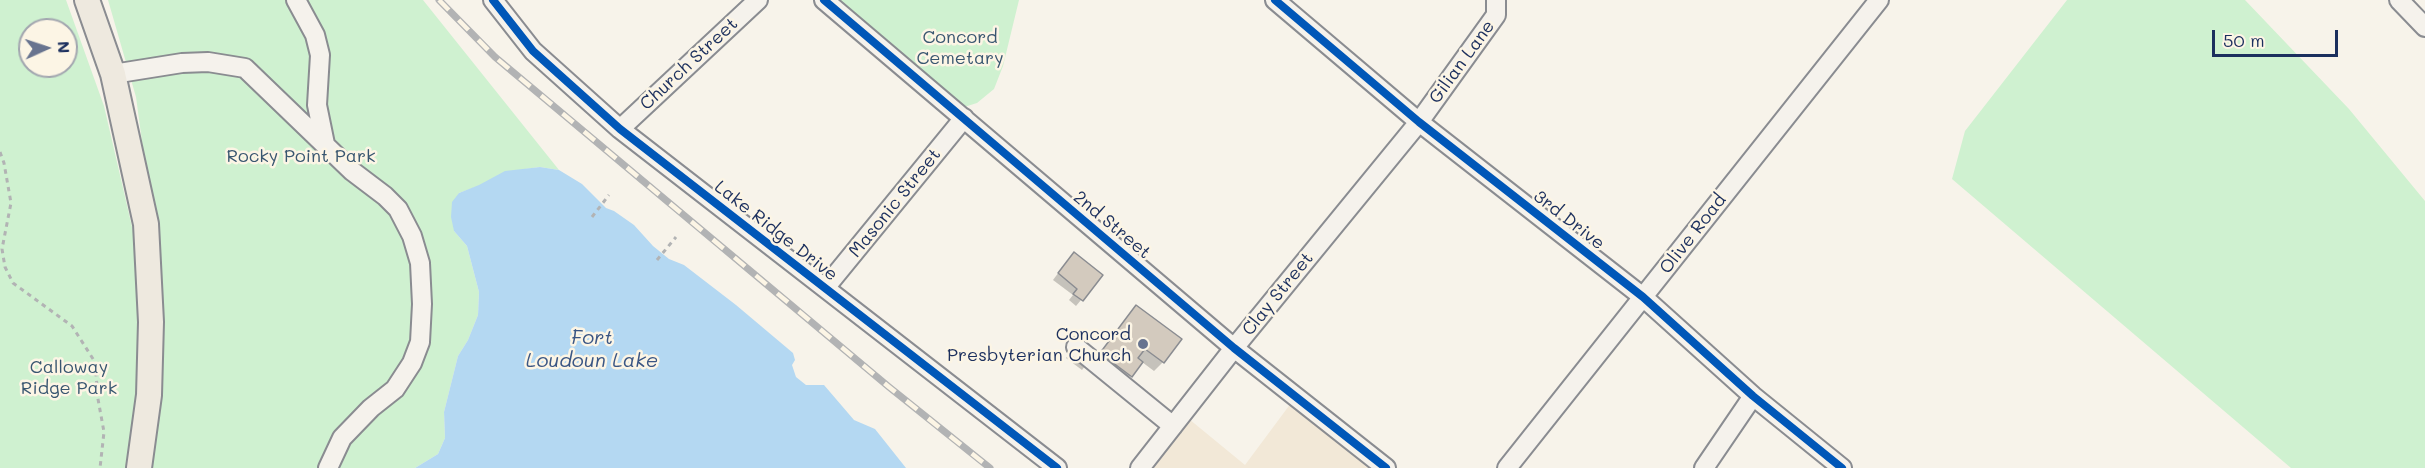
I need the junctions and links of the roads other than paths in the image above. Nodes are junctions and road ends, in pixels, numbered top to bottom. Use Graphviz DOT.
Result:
graph roads {
  1 [pos="87,0"];
  2 [pos="296,0"];
  3 [pos="492,0"];
  4 [pos="758,0"];
  5 [pos="824,0"];
  6 [pos="1275,0"];
  7 [pos="1496,0"];
  8 [pos="1879,0"];
  9 [pos="2399,0"];
  10 [pos="2425,27"];
  11 [pos="113,74"];
  12 [pos="964,118"];
  13 [pos="1419,122"];
  14 [pos="620,129"];
  15 [pos="325,144"];
  16 [pos="825,288"];
  17 [pos="1643,297"];
  18 [pos="1076,347"];
  19 [pos="1234,348"];
  20 [pos="1753,396"];
  21 [pos="1173,426"];
  22 [pos="139,468"];
  23 [pos="328,468"];
  24 [pos="1058,468"];
  25 [pos="1140,468"];
  26 [pos="1386,468"];
  27 [pos="1507,468"];
  28 [pos="1704,468"];
  29 [pos="1842,468"];
  1 -- 11 [label="main road"];
  2 -- 15 [label="street"];
  3 -- 14 [label="street, Lake Ridge Drive"];
  4 -- 14 [label="street, Church Street"];
  5 -- 12 [label="street, 2nd Street"];
  6 -- 13 [label="street, 3rd Drive"];
  7 -- 13 [label="street, Gilian Lane"];
  8 -- 17 [label="street, Olive Road"];
  9 -- 10 [label="street"];
  11 -- 15 [label="street"];
  11 -- 22 [label="main road"];
  12 -- 16 [label="street, Masonic Street"];
  12 -- 19 [label="street, 2nd Street"];
  13 -- 17 [label="street, 3rd Drive"];
  13 -- 19 [label="street, Clay Street"];
  14 -- 16 [label="street, Lake Ridge Drive"];
  15 -- 23 [label="street"];
  16 -- 24 [label="street, Lake Ridge Drive"];
  17 -- 20 [label="street, 3rd Drive"];
  17 -- 27 [label="street, Olive Road"];
  18 -- 21 [label="street"];
  19 -- 21 [label="street, Clay Street"];
  19 -- 26 [label="street, 2nd Street"];
  20 -- 28 [label="street"];
  20 -- 29 [label="street, 3rd Drive"];
  21 -- 25 [label="street, Clay Street"];
}
